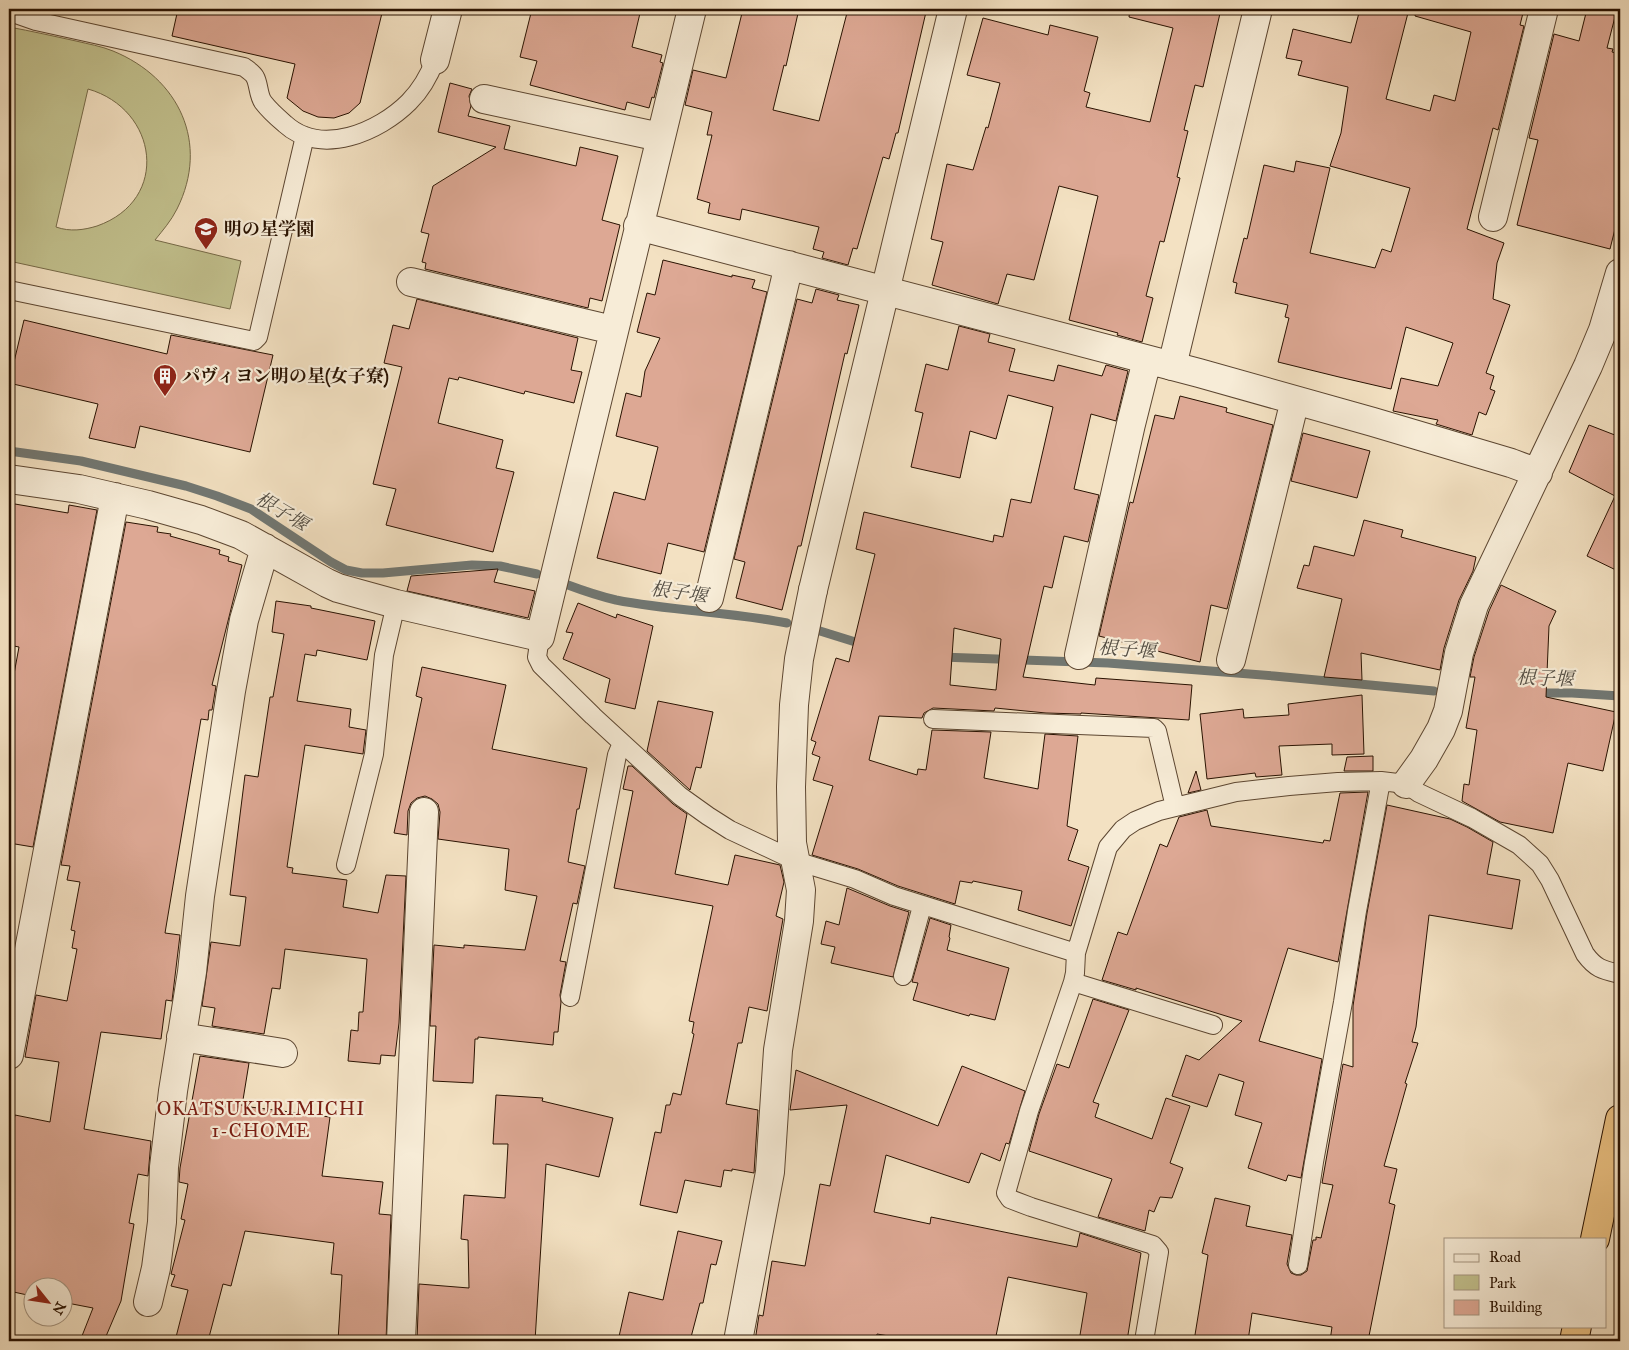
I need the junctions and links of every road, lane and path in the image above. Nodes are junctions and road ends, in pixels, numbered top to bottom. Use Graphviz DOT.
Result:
graph roads {
  1 [pos="9,9"];
  2 [pos="448,9"];
  3 [pos="692,9"];
  4 [pos="953,9"];
  5 [pos="1258,9"];
  6 [pos="1544,9"];
  7 [pos="436,60"];
  8 [pos="484,98"];
  9 [pos="305,136"];
  10 [pos="660,137"];
  11 [pos="1492,217"];
  12 [pos="638,226"];
  13 [pos="789,265"];
  14 [pos="1620,273"];
  15 [pos="411,282"];
  16 [pos="9,290"];
  17 [pos="884,290"];
  18 [pos="613,330"];
  19 [pos="1159,363"];
  20 [pos="1295,400"];
  21 [pos="1538,473"];
  22 [pos="9,479"];
  23 [pos="115,497"];
  24 [pos="265,548"];
  25 [pos="709,598"];
  26 [pos="396,604"];
  27 [pos="540,637"];
  28 [pos="1079,654"];
  29 [pos="1231,660"];
  30 [pos="933,719"];
  31 [pos="622,743"];
  32 [pos="1394,783"];
  33 [pos="1175,807"];
  34 [pos="424,812"];
  35 [pos="796,861"];
  36 [pos="346,865"];
  37 [pos="922,906"];
  38 [pos="1076,953"];
  39 [pos="1620,974"];
  40 [pos="903,976"];
  41 [pos="1073,982"];
  42 [pos="570,997"];
  43 [pos="1213,1024"];
  44 [pos="181,1037"];
  45 [pos="283,1053"];
  46 [pos="9,1054"];
  47 [pos="1620,1119"];
  48 [pos="1595,1238"];
  49 [pos="1298,1265"];
  50 [pos="148,1302"];
  51 [pos="1577,1328"];
  52 [pos="401,1341"];
  53 [pos="738,1341"];
  54 [pos="1144,1341"];
  55 [pos="1574,1341"];
  1 -- 9 [label="lane"];
  2 -- 7 [label="street"];
  3 -- 10 [label="street"];
  4 -- 17 [label="street"];
  5 -- 19 [label="street"];
  6 -- 11 [label="street"];
  7 -- 9 [label="lane"];
  8 -- 10 [label="street"];
  9 -- 16 [label="lane"];
  10 -- 12 [label="street"];
  12 -- 13 [label="street"];
  12 -- 18 [label="street"];
  13 -- 17 [label="street"];
  13 -- 25 [label="street"];
  14 -- 21 [label="street"];
  15 -- 18 [label="street"];
  17 -- 19 [label="street"];
  17 -- 35 [label="street"];
  18 -- 27 [label="street"];
  19 -- 20 [label="street"];
  19 -- 28 [label="street"];
  20 -- 21 [label="street"];
  20 -- 29 [label="street"];
  21 -- 32 [label="street"];
  22 -- 23 [label="street"];
  23 -- 24 [label="street"];
  23 -- 46 [label="street"];
  24 -- 26 [label="street"];
  24 -- 44 [label="street"];
  26 -- 27 [label="street"];
  26 -- 36 [label="lane"];
  27 -- 31 [label="lane"];
  30 -- 33 [label="lane"];
  31 -- 35 [label="lane"];
  31 -- 42 [label="lane"];
  32 -- 33 [label="lane"];
  32 -- 39 [label="lane"];
  32 -- 49 [label="lane"];
  33 -- 38 [label="lane"];
  34 -- 52 [label="street"];
  35 -- 37 [label="lane"];
  35 -- 53 [label="street"];
  37 -- 38 [label="lane"];
  37 -- 40 [label="lane"];
  38 -- 41 [label="lane"];
  41 -- 43 [label="lane"];
  41 -- 54 [label="lane"];
  44 -- 45 [label="street"];
  44 -- 50 [label="street"];
  47 -- 48 [label="highway"];
  51 -- 55 [label="highway"];
}
